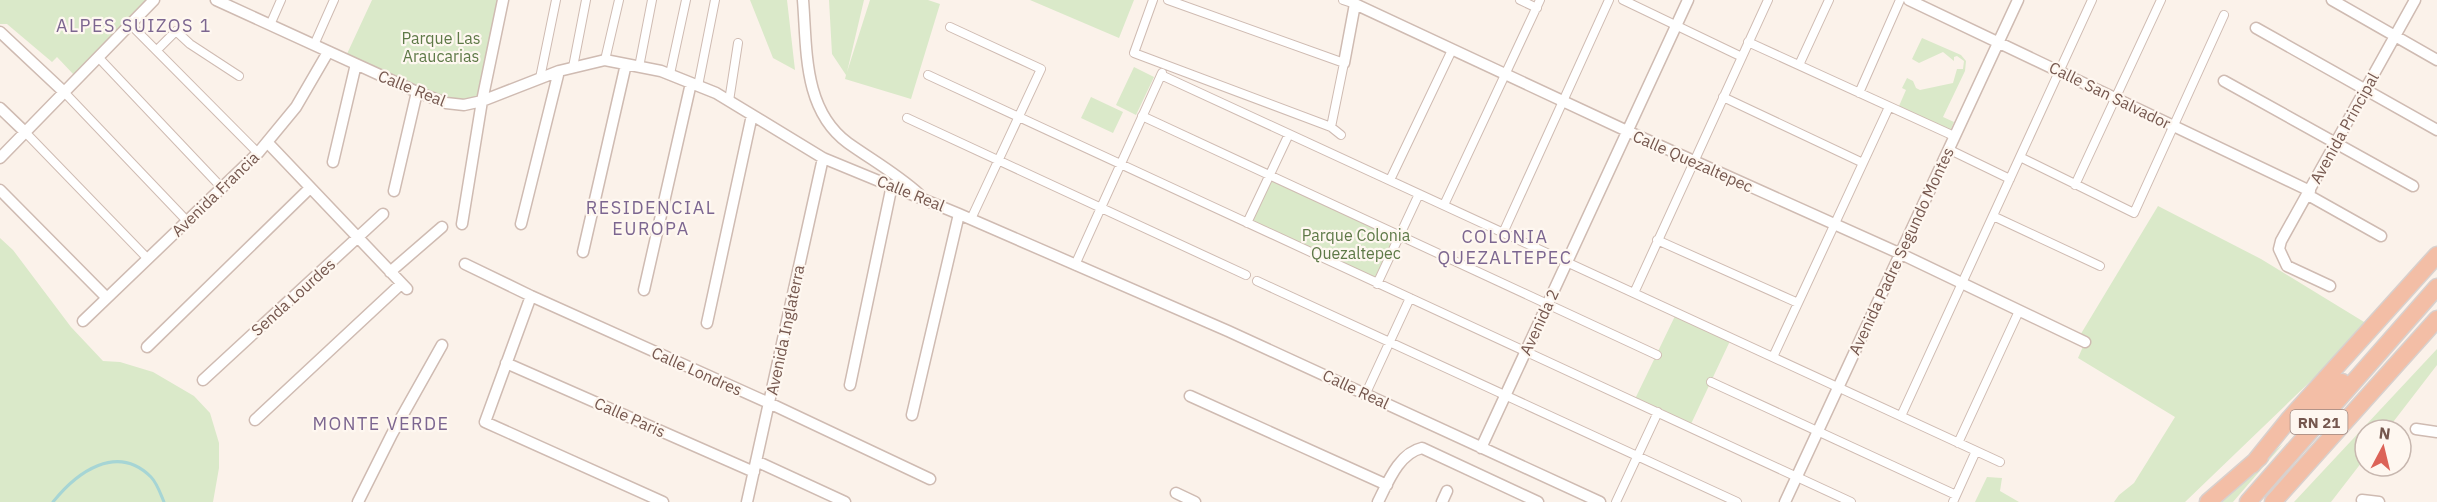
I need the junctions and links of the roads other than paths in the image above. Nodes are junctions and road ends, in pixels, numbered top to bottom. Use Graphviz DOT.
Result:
graph roads {
  1 [pos="154,0"];
  2 [pos="280,0"];
  3 [pos="334,0"];
  4 [pos="503,0"];
  5 [pos="556,0"];
  6 [pos="586,0"];
  7 [pos="619,0"];
  8 [pos="652,0"];
  9 [pos="686,0"];
  10 [pos="715,0"];
  11 [pos="803,0"];
  12 [pos="1153,0"];
  13 [pos="1168,0"];
  14 [pos="1343,0"];
  15 [pos="1520,0"];
  16 [pos="1609,0"];
  17 [pos="1623,0"];
  18 [pos="1688,0"];
  19 [pos="1768,0"];
  20 [pos="1829,0"];
  21 [pos="1900,0"];
  22 [pos="1910,0"];
  23 [pos="2018,0"];
  24 [pos="2092,0"];
  25 [pos="2160,0"];
  26 [pos="2332,0"];
  27 [pos="2415,0"];
  28 [pos="223,2"];
  29 [pos="1181,2"];
  30 [pos="1355,4"];
  31 [pos="1539,4"];
  32 [pos="1931,4"];
  33 [pos="2224,15"];
  34 [pos="130,24"];
  35 [pos="1677,24"];
  36 [pos="270,25"];
  37 [pos="950,27"];
  38 [pos="2256,28"];
  39 [pos="0,32"];
  40 [pos="2396,35"];
  41 [pos="1997,41"];
  42 [pos="1748,42"];
  43 [pos="738,43"];
  44 [pos="314,45"];
  45 [pos="157,50"];
  46 [pos="1452,50"];
  47 [pos="328,52"];
  48 [pos="98,57"];
  49 [pos="1742,57"];
  50 [pos="605,60"];
  51 [pos="2437,60"];
  52 [pos="1344,63"];
  53 [pos="356,64"];
  54 [pos="626,64"];
  55 [pos="1165,65"];
  56 [pos="1799,65"];
  57 [pos="639,66"];
  58 [pos="573,68"];
  59 [pos="2060,70"];
  60 [pos="560,71"];
  61 [pos="670,74"];
  62 [pos="928,75"];
  63 [pos="1161,75"];
  64 [pos="1505,75"];
  65 [pos="238,76"];
  66 [pos="540,78"];
  67 [pos="2224,81"];
  68 [pos="694,84"];
  69 [pos="2366,88"];
  70 [pos="64,92"];
  71 [pos="417,92"];
  72 [pos="1859,93"];
  73 [pos="1723,97"];
  74 [pos="2116,97"];
  75 [pos="482,101"];
  76 [pos="729,101"];
  77 [pos="1563,101"];
  78 [pos="1889,107"];
  79 [pos="0,108"];
  80 [pos="752,115"];
  81 [pos="1142,116"];
  82 [pos="1019,117"];
  83 [pos="907,118"];
  84 [pos="2173,125"];
  85 [pos="1331,127"];
  86 [pos="2437,130"];
  87 [pos="1627,131"];
  88 [pos="25,132"];
  89 [pos="1289,134"];
  90 [pos="1341,135"];
  91 [pos="1954,136"];
  92 [pos="267,142"];
  93 [pos="2336,143"];
  94 [pos="1948,149"];
  95 [pos="258,153"];
  96 [pos="0,158"];
  97 [pos="823,158"];
  98 [pos="2020,158"];
  99 [pos="998,160"];
  100 [pos="333,162"];
  101 [pos="1693,162"];
  102 [pos="1863,163"];
  103 [pos="1120,164"];
  104 [pos="1270,176"];
  105 [pos="2010,179"];
  106 [pos="1390,180"];
  107 [pos="2075,185"];
  108 [pos="892,186"];
  109 [pos="2412,186"];
  110 [pos="222,188"];
  111 [pos="310,188"];
  112 [pos="0,190"];
  113 [pos="394,191"];
  114 [pos="2309,193"];
  115 [pos="1419,194"];
  116 [pos="923,198"];
  117 [pos="1444,205"];
  118 [pos="1102,208"];
  119 [pos="383,214"];
  120 [pos="959,214"];
  121 [pos="1993,216"];
  122 [pos="971,219"];
  123 [pos="187,221"];
  124 [pos="1247,223"];
  125 [pos="462,224"];
  126 [pos="521,224"];
  127 [pos="1835,224"];
  128 [pos="442,227"];
  129 [pos="1503,233"];
  130 [pos="1400,236"];
  131 [pos="2381,236"];
  132 [pos="358,238"];
  133 [pos="1657,240"];
  134 [pos="583,252"];
  135 [pos="1900,254"];
  136 [pos="2437,255"];
  137 [pos="148,259"];
  138 [pos="1567,262"];
  139 [pos="465,264"];
  140 [pos="1075,266"];
  141 [pos="2100,266"];
  142 [pos="390,272"];
  143 [pos="1246,275"];
  144 [pos="1257,281"];
  145 [pos="1377,284"];
  146 [pos="1962,284"];
  147 [pos="2330,285"];
  148 [pos="2437,287"];
  149 [pos="644,290"];
  150 [pos="1634,293"];
  151 [pos="531,297"];
  152 [pos="107,298"];
  153 [pos="1410,298"];
  154 [pos="1798,303"];
  155 [pos="1547,304"];
  156 [pos="2019,311"];
  157 [pos="2437,319"];
  158 [pos="83,321"];
  159 [pos="706,323"];
  160 [pos="2390,340"];
  161 [pos="1390,341"];
  162 [pos="2085,342"];
  163 [pos="442,345"];
  164 [pos="147,347"];
  165 [pos="1526,351"];
  166 [pos="1657,355"];
  167 [pos="1773,357"];
  168 [pos="506,363"];
  169 [pos="203,380"];
  170 [pos="1711,382"];
  171 [pos="850,385"];
  172 [pos="1838,388"];
  173 [pos="1366,393"];
  174 [pos="1505,395"];
  175 [pos="1190,396"];
  176 [pos="769,403"];
  177 [pos="1658,412"];
  178 [pos="912,415"];
  179 [pos="1901,416"];
  180 [pos="255,420"];
  181 [pos="2416,429"];
  182 [pos="1818,430"];
  183 [pos="2437,432"];
  184 [pos="1958,443"];
  185 [pos="1481,448"];
  186 [pos="1976,451"];
  187 [pos="1638,456"];
  188 [pos="2000,462"];
  189 [pos="2252,465"];
  190 [pos="755,467"];
  191 [pos="1796,476"];
  192 [pos="930,479"];
  193 [pos="1387,485"];
  194 [pos="1447,491"];
  195 [pos="1176,493"];
  196 [pos="1954,498"];
  197 [pos="2361,500"];
  198 [pos="358,502"];
  199 [pos="663,502"];
  200 [pos="747,502"];
  201 [pos="845,502"];
  202 [pos="1195,502"];
  203 [pos="1378,502"];
  204 [pos="1442,502"];
  205 [pos="1538,502"];
  206 [pos="1600,502"];
  207 [pos="1616,502"];
  208 [pos="1737,502"];
  209 [pos="1785,502"];
  210 [pos="1851,502"];
  211 [pos="2208,502"];
  212 [pos="2248,502"];
  213 [pos="2273,502"];
  214 [pos="2379,502"];
  1 -- 34 [label="street"];
  2 -- 36 [label="street"];
  3 -- 44 [label="street"];
  4 -- 75 [label="street"];
  5 -- 66 [label="street"];
  6 -- 58 [label="street"];
  7 -- 50 [label="street"];
  8 -- 57 [label="street"];
  9 -- 61 [label="street"];
  10 -- 68 [label="street"];
  11 -- 116 [label="street"];
  12 -- 55 [label="street"];
  13 -- 29 [label="street"];
  14 -- 30 [label="street"];
  15 -- 31 [label="street"];
  16 -- 77 [label="street"];
  17 -- 35 [label="street"];
  18 -- 35 [label="street, Avenida 2"];
  19 -- 42 [label="street"];
  20 -- 56 [label="street"];
  21 -- 72 [label="street"];
  22 -- 32 [label="street, Calle San Salvador"];
  23 -- 41 [label="street, Avenida Padre Segundo Montes"];
  24 -- 59 [label="street"];
  25 -- 74 [label="street"];
  26 -- 40 [label="street"];
  27 -- 40 [label="street, Avenida Principal"];
  28 -- 36 [label="street, Calle Real"];
  29 -- 52 [label="street"];
  30 -- 46 [label="street, Calle Quezaltepec"];
  30 -- 52 [label="street"];
  31 -- 64 [label="street"];
  32 -- 41 [label="street, Calle San Salvador"];
  33 -- 84 [label="street"];
  34 -- 45 [label="street"];
  34 -- 48 [label="street"];
  35 -- 49 [label="street"];
  35 -- 87 [label="street, Avenida 2"];
  36 -- 44 [label="street, Calle Real"];
  37 -- 82 [label="street"];
  38 -- 69 [label="street"];
  39 -- 70 [label="street"];
  40 -- 51 [label="street"];
  40 -- 69 [label="street, Avenida Principal"];
  41 -- 59 [label="street, Calle San Salvador"];
  41 -- 91 [label="street, Avenida Padre Segundo Montes"];
  42 -- 49 [label="street"];
  42 -- 56 [label="street"];
  43 -- 76 [label="street"];
  44 -- 47 [label="street, Calle Real"];
  45 -- 65 [label="street"];
  45 -- 95 [label="street"];
  46 -- 64 [label="street, Calle Quezaltepec"];
  46 -- 106 [label="street"];
  47 -- 53 [label="street, Calle Real"];
  47 -- 92 [label="street, Avenida Francia"];
  48 -- 70 [label="street"];
  48 -- 110 [label="street"];
  49 -- 73 [label="street"];
  50 -- 54 [label="street, Calle Real"];
  50 -- 58 [label="street, Calle Real"];
  52 -- 85 [label="street"];
  53 -- 71 [label="street, Calle Real"];
  53 -- 100 [label="street"];
  54 -- 57 [label="street, Calle Real"];
  54 -- 134 [label="street"];
  55 -- 63 [label="street"];
  55 -- 85 [label="street"];
  56 -- 72 [label="street"];
  57 -- 61 [label="street, Calle Real"];
  58 -- 60 [label="street, Calle Real"];
  59 -- 74 [label="street, Calle San Salvador"];
  59 -- 98 [label="street"];
  60 -- 66 [label="street, Calle Real"];
  60 -- 126 [label="street"];
  61 -- 68 [label="street, Calle Real"];
  62 -- 82 [label="street"];
  63 -- 81 [label="street"];
  63 -- 89 [label="street"];
  64 -- 77 [label="street, Calle Quezaltepec"];
  64 -- 117 [label="street"];
  66 -- 75 [label="street, Calle Real"];
  67 -- 93 [label="street"];
  68 -- 76 [label="street, Calle Real"];
  68 -- 149 [label="street"];
  69 -- 86 [label="street"];
  69 -- 93 [label="street, Avenida Principal"];
  70 -- 88 [label="street"];
  70 -- 123 [label="street"];
  71 -- 75 [label="street, Calle Real"];
  71 -- 113 [label="street"];
  72 -- 78 [label="street"];
  73 -- 101 [label="street"];
  73 -- 102 [label="street"];
  74 -- 84 [label="street, Calle San Salvador"];
  74 -- 107 [label="street"];
  75 -- 125 [label="street"];
  76 -- 80 [label="street, Calle Real"];
  77 -- 87 [label="street, Calle Quezaltepec"];
  77 -- 129 [label="street"];
  78 -- 91 [label="street"];
  78 -- 102 [label="street"];
  79 -- 88 [label="street"];
  80 -- 97 [label="street, Calle Real"];
  80 -- 159 [label="street"];
  81 -- 103 [label="street"];
  81 -- 104 [label="street"];
  82 -- 99 [label="street"];
  82 -- 103 [label="street"];
  83 -- 99 [label="street"];
  84 -- 107 [label="street"];
  84 -- 114 [label="street, Calle San Salvador"];
  85 -- 90 [label="street"];
  87 -- 101 [label="street, Calle Quezaltepec"];
  87 -- 138 [label="street, Avenida 2"];
  88 -- 96 [label="street"];
  88 -- 137 [label="street"];
  89 -- 104 [label="street"];
  89 -- 106 [label="street"];
  91 -- 94 [label="street, Avenida Padre Segundo Montes"];
  92 -- 95 [label="street, Avenida Francia"];
  92 -- 111 [label="street"];
  93 -- 109 [label="street"];
  93 -- 114 [label="street, Avenida Principal"];
  94 -- 105 [label="street"];
  94 -- 135 [label="street, Avenida Padre Segundo Montes"];
  95 -- 110 [label="street, Avenida Francia"];
  97 -- 108 [label="street, Calle Real"];
  97 -- 176 [label="street, Avenida Inglaterra"];
  98 -- 105 [label="street"];
  98 -- 107 [label="street"];
  99 -- 118 [label="street"];
  99 -- 122 [label="street"];
  101 -- 127 [label="street, Calle Quezaltepec"];
  101 -- 133 [label="street"];
  102 -- 127 [label="street"];
  103 -- 118 [label="street"];
  103 -- 124 [label="street"];
  104 -- 124 [label="street"];
  104 -- 130 [label="street"];
  105 -- 121 [label="street"];
  106 -- 115 [label="street"];
  108 -- 116 [label="street, Calle Real"];
  108 -- 171 [label="street"];
  110 -- 123 [label="street, Avenida Francia"];
  111 -- 132 [label="street"];
  111 -- 164 [label="street"];
  112 -- 152 [label="street"];
  114 -- 131 [label="street, Calle San Salvador"];
  114 -- 147 [label="street, Avenida Principal"];
  115 -- 117 [label="street"];
  115 -- 130 [label="street"];
  116 -- 120 [label="street, Calle Real"];
  117 -- 129 [label="street"];
  118 -- 140 [label="street"];
  118 -- 143 [label="street"];
  119 -- 132 [label="street, Senda Lourdes"];
  120 -- 122 [label="street, Calle Real"];
  120 -- 178 [label="street"];
  121 -- 141 [label="street"];
  121 -- 146 [label="street"];
  122 -- 140 [label="street, Calle Real"];
  123 -- 137 [label="street, Avenida Francia"];
  124 -- 145 [label="street"];
  127 -- 135 [label="street, Calle Quezaltepec"];
  127 -- 154 [label="street"];
  128 -- 142 [label="street"];
  129 -- 138 [label="street"];
  130 -- 145 [label="street"];
  130 -- 155 [label="street"];
  132 -- 142 [label="street"];
  132 -- 169 [label="street, Senda Lourdes"];
  133 -- 150 [label="street"];
  133 -- 154 [label="street"];
  135 -- 146 [label="street, Calle Quezaltepec"];
  135 -- 172 [label="street, Avenida Padre Segundo Montes"];
  136 -- 189 [label="highway"];
  137 -- 152 [label="street, Avenida Francia"];
  138 -- 150 [label="street"];
  138 -- 155 [label="street, Avenida 2"];
  139 -- 151 [label="street, Calle Londres"];
  140 -- 173 [label="street, Calle Real"];
  142 -- 180 [label="street"];
  144 -- 161 [label="street"];
  145 -- 153 [label="street"];
  146 -- 156 [label="street, Calle Quezaltepec"];
  146 -- 179 [label="street"];
  148 -- 160 [label="highway, RN 21"];
  150 -- 167 [label="street"];
  151 -- 168 [label="street"];
  151 -- 176 [label="street, Calle Londres"];
  152 -- 158 [label="street, Avenida Francia"];
  153 -- 161 [label="street"];
  153 -- 165 [label="street"];
  154 -- 167 [label="street"];
  155 -- 165 [label="street, Avenida 2"];
  155 -- 166 [label="street"];
  156 -- 162 [label="street, Calle Quezaltepec"];
  156 -- 184 [label="street"];
  157 -- 213 [label="highway, RN 21"];
  160 -- 189 [label="highway"];
  160 -- 212 [label="highway, RN 21"];
  161 -- 173 [label="street"];
  161 -- 174 [label="street"];
  163 -- 198 [label="street"];
  165 -- 174 [label="street, Avenida 2"];
  165 -- 177 [label="street"];
  167 -- 172 [label="street"];
  168 -- 190 [label="street, Calle Paris"];
  168 -- 199 [label="street"];
  170 -- 182 [label="street"];
  172 -- 179 [label="street"];
  172 -- 182 [label="street, Avenida Padre Segundo Montes"];
  173 -- 185 [label="street, Calle Real"];
  174 -- 185 [label="street, Avenida 2"];
  174 -- 187 [label="street"];
  175 -- 193 [label="street"];
  176 -- 190 [label="street, Avenida Inglaterra"];
  176 -- 192 [label="street, Calle Londres"];
  177 -- 187 [label="street"];
  177 -- 191 [label="street"];
  179 -- 184 [label="street"];
  181 -- 183 [label="street"];
  182 -- 191 [label="street, Avenida Padre Segundo Montes"];
  182 -- 196 [label="street"];
  184 -- 186 [label="street"];
  185 -- 206 [label="street, Calle Real"];
  186 -- 188 [label="street"];
  186 -- 196 [label="street"];
  187 -- 207 [label="street"];
  187 -- 208 [label="street"];
  189 -- 211 [label="highway"];
  190 -- 200 [label="street, Avenida Inglaterra"];
  190 -- 201 [label="street, Calle Paris"];
  191 -- 209 [label="street, Avenida Padre Segundo Montes"];
  191 -- 210 [label="street"];
  193 -- 203 [label="street"];
  193 -- 205 [label="street"];
  194 -- 204 [label="street"];
  195 -- 202 [label="street"];
  197 -- 214 [label="street"];
}
